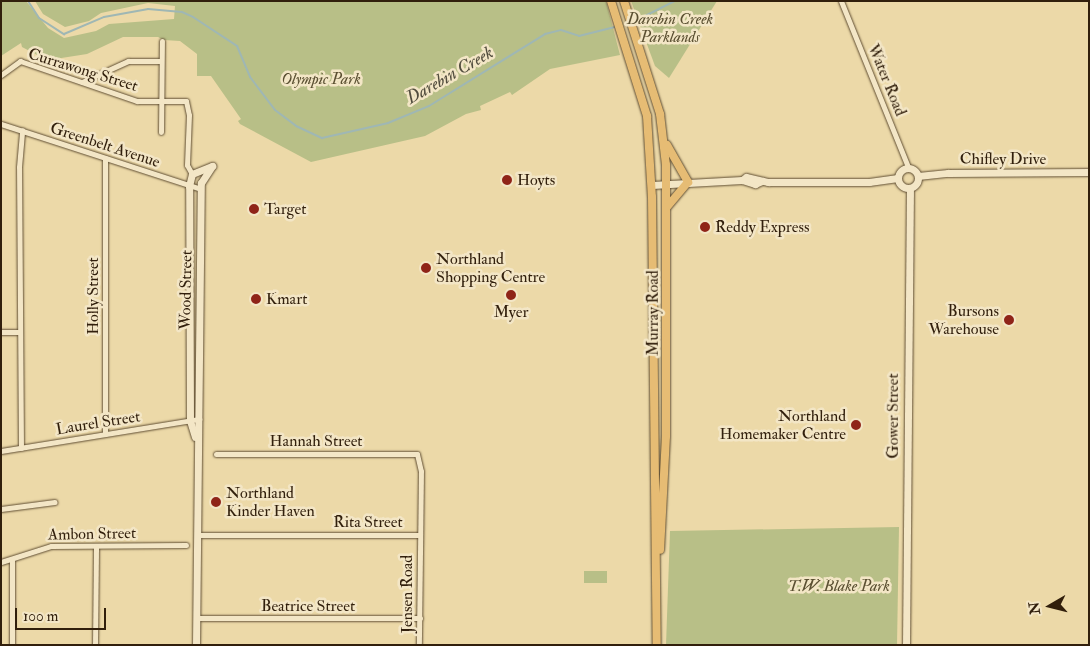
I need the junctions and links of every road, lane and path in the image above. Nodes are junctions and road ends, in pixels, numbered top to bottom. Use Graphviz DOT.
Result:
graph roads {
  1 [pos="624,2"];
  2 [pos="844,2"];
  3 [pos="612,4"];
  4 [pos="162,41"];
  5 [pos="644,58"];
  6 [pos="162,61"];
  7 [pos="632,62"];
  8 [pos="1,75"];
  9 [pos="82,82"];
  10 [pos="161,100"];
  11 [pos="188,105"];
  12 [pos="1,124"];
  13 [pos="22,130"];
  14 [pos="161,132"];
  15 [pos="663,134"];
  16 [pos="105,158"];
  17 [pos="908,168"];
  18 [pos="1089,172"];
  19 [pos="192,174"];
  20 [pos="918,176"];
  21 [pos="898,178"];
  22 [pos="688,182"];
  23 [pos="666,184"];
  24 [pos="652,185"];
  25 [pos="189,186"];
  26 [pos="201,186"];
  27 [pos="910,188"];
  28 [pos="667,207"];
  29 [pos="200,215"];
  30 [pos="189,221"];
  31 [pos="1,332"];
  32 [pos="20,332"];
  33 [pos="198,419"];
  34 [pos="190,420"];
  35 [pos="105,434"];
  36 [pos="652,436"];
  37 [pos="666,436"];
  38 [pos="196,440"];
  39 [pos="21,448"];
  40 [pos="1,451"];
  41 [pos="216,454"];
  42 [pos="417,454"];
  43 [pos="55,502"];
  44 [pos="1,509"];
  45 [pos="196,535"];
  46 [pos="420,535"];
  47 [pos="186,545"];
  48 [pos="96,547"];
  49 [pos="12,559"];
  50 [pos="1,562"];
  51 [pos="657,607"];
  52 [pos="196,618"];
  53 [pos="420,618"];
  54 [pos="12,645"];
  55 [pos="96,645"];
  56 [pos="196,645"];
  57 [pos="420,645"];
  58 [pos="656,645"];
  59 [pos="906,645"];
  1 -- 5 [label="main road, Murray Road"];
  2 -- 17 [label="street, Water Road"];
  3 -- 7 [label="main road, Murray Road"];
  4 -- 6 [label="street"];
  5 -- 7 [label="main road"];
  5 -- 15 [label="main road, Murray Road"];
  6 -- 9 [label="street"];
  6 -- 10 [label="street"];
  7 -- 24 [label="main road, Murray Road"];
  8 -- 9 [label="street, Currawong Street"];
  9 -- 10 [label="street, Currawong Street"];
  10 -- 11 [label="street, Currawong Street"];
  10 -- 14 [label="street"];
  11 -- 19 [label="street, Wood Street"];
  12 -- 13 [label="street, Greenbelt Avenue"];
  13 -- 16 [label="street, Greenbelt Avenue"];
  13 -- 32 [label="street"];
  15 -- 22 [label="main road"];
  15 -- 23 [label="main road, Murray Road"];
  16 -- 25 [label="street, Greenbelt Avenue"];
  16 -- 35 [label="street, Holly Street"];
  17 -- 20 [label="street"];
  17 -- 21 [label="street"];
  18 -- 20 [label="street, Chifley Drive"];
  19 -- 25 [label="street, Wood Street"];
  19 -- 26 [label="street"];
  19 -- 26 [label="street, Wood Street"];
  20 -- 27 [label="street"];
  21 -- 22 [label="street"];
  21 -- 27 [label="street"];
  22 -- 23 [label="street"];
  22 -- 28 [label="main road"];
  23 -- 24 [label="street"];
  23 -- 28 [label="main road, Murray Road"];
  24 -- 36 [label="main road, Murray Road"];
  25 -- 26 [label="street, Greenbelt Avenue"];
  25 -- 30 [label="street, Wood Street"];
  26 -- 29 [label="street, Wood Street"];
  27 -- 59 [label="street, Gower Street"];
  28 -- 37 [label="main road, Murray Road"];
  29 -- 30 [label="street"];
  29 -- 33 [label="street, Wood Street"];
  30 -- 34 [label="street, Wood Street"];
  31 -- 32 [label="street"];
  32 -- 39 [label="street"];
  33 -- 34 [label="street, Laurel Street"];
  33 -- 38 [label="street, Wood Street"];
  34 -- 35 [label="street, Laurel Street"];
  34 -- 38 [label="street, Wood Street"];
  35 -- 39 [label="street, Laurel Street"];
  36 -- 37 [label="main road"];
  36 -- 51 [label="main road, Murray Road"];
  37 -- 51 [label="main road, Murray Road"];
  38 -- 45 [label="street, Wood Street"];
  39 -- 40 [label="street, Laurel Street"];
  41 -- 42 [label="street, Hannah Street"];
  42 -- 46 [label="street, Jensen Road"];
  43 -- 44 [label="street"];
  45 -- 46 [label="street, Rita Street"];
  45 -- 52 [label="street, Wood Street"];
  46 -- 53 [label="street, Jensen Road"];
  47 -- 48 [label="street, Ambon Street"];
  48 -- 49 [label="street, Ambon Street"];
  48 -- 55 [label="street"];
  49 -- 50 [label="street, Ambon Street"];
  49 -- 54 [label="street"];
  51 -- 58 [label="main road, Murray Road"];
  52 -- 53 [label="street, Beatrice Street"];
  52 -- 56 [label="street, Wood Street"];
  53 -- 57 [label="street, Jensen Road"];
}
